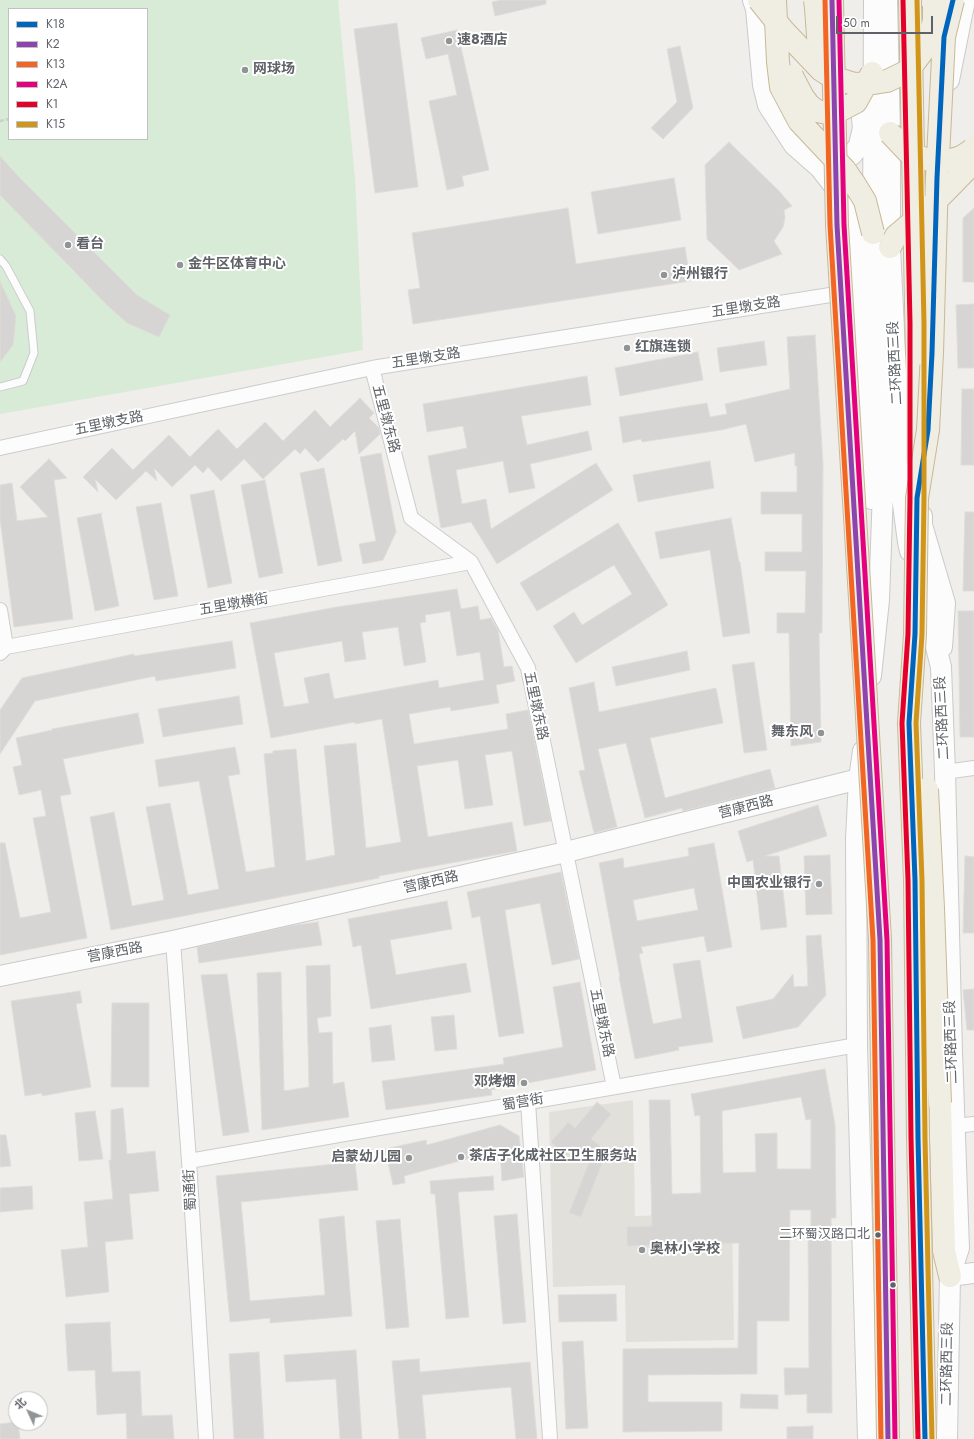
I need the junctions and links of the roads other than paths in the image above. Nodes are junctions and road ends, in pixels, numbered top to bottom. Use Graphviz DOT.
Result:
graph roads {
  1 [pos="754,0"];
  2 [pos="759,0"];
  3 [pos="776,0"];
  4 [pos="789,0"];
  5 [pos="815,0"];
  6 [pos="832,0"];
  7 [pos="860,0"];
  8 [pos="874,0"];
  9 [pos="887,0"];
  10 [pos="910,0"];
  11 [pos="934,0"];
  12 [pos="953,0"];
  13 [pos="965,0"];
  14 [pos="874,70"];
  15 [pos="890,133"];
  16 [pos="974,147"];
  17 [pos="974,162"];
  18 [pos="826,176"];
  19 [pos="837,225"];
  20 [pos="873,233"];
  21 [pos="890,247"];
  22 [pos="0,259"];
  23 [pos="856,291"];
  24 [pos="372,368"];
  25 [pos="0,387"];
  26 [pos="0,448"];
  27 [pos="910,498"];
  28 [pos="471,562"];
  29 [pos="879,600"];
  30 [pos="0,610"];
  31 [pos="915,634"];
  32 [pos="3,650"];
  33 [pos="941,667"];
  34 [pos="974,768"];
  35 [pos="945,772"];
  36 [pos="860,779"];
  37 [pos="566,852"];
  38 [pos="173,941"];
  39 [pos="0,976"];
  40 [pos="857,1045"];
  41 [pos="614,1087"];
  42 [pos="528,1102"];
  43 [pos="974,1124"];
  44 [pos="955,1126"];
  45 [pos="189,1161"];
  46 [pos="974,1273"];
  47 [pos="950,1276"];
  48 [pos="206,1439"];
  49 [pos="550,1439"];
  50 [pos="868,1439"];
  51 [pos="888,1439"];
  52 [pos="925,1439"];
  53 [pos="947,1439"];
  1 -- 18 [label="main road"];
  2 -- 11 [label="highway, bridge"];
  3 -- 20 [label="highway, bridge"];
  4 -- 14 [label="highway, bridge"];
  5 -- 19 [label="highway, bridge"];
  6 -- 19 [label="highway, bridge"];
  7 -- 18 [label="main road"];
  8 -- 14 [label="main road, 二环路西三段"];
  9 -- 15 [label="main road, 二环路西三段"];
  10 -- 27 [label="highway, bridge"];
  12 -- 27 [label="highway, bridge"];
  13 -- 33 [label="main road"];
  14 -- 20 [label="main road, 二环路西三段, bridge"];
  15 -- 16 [label="highway, bridge"];
  15 -- 21 [label="main road, 二环路西三段, bridge"];
  17 -- 21 [label="highway, bridge"];
  18 -- 23 [label="main road"];
  19 -- 51 [label="highway, bridge"];
  20 -- 29 [label="main road, 二环路西三段"];
  21 -- 27 [label="main road, 二环路西三段"];
  22 -- 25 [label="lane"];
  23 -- 24 [label="street, 五里墩支路"];
  23 -- 29 [label="main road"];
  24 -- 26 [label="street, 五里墩支路"];
  24 -- 28 [label="street, 五里墩东路"];
  27 -- 31 [label="highway, bridge"];
  27 -- 33 [label="main road, 二环路西三段"];
  28 -- 32 [label="street, 五里墩横街"];
  28 -- 37 [label="street, 五里墩东路"];
  29 -- 36 [label="main road, 二环路西三段"];
  30 -- 32 [label="street"];
  31 -- 47 [label="highway, bridge"];
  31 -- 52 [label="highway, bridge"];
  33 -- 35 [label="main road, 二环路西三段"];
  34 -- 35 [label="street"];
  35 -- 44 [label="main road, 二环路西三段"];
  36 -- 37 [label="main road, 营康西路"];
  36 -- 40 [label="main road, 二环路西三段"];
  37 -- 38 [label="main road, 营康西路"];
  37 -- 41 [label="street, 五里墩东路"];
  38 -- 39 [label="main road, 营康西路"];
  38 -- 45 [label="street, 蜀通街"];
  40 -- 41 [label="street, 蜀营街"];
  40 -- 50 [label="main road, 二环路西三段"];
  41 -- 42 [label="street, 蜀营街"];
  42 -- 45 [label="street, 蜀营街"];
  42 -- 49 [label="street"];
  43 -- 44 [label="street"];
  44 -- 47 [label="main road, 二环路西三段"];
  45 -- 48 [label="street, 蜀通街"];
  46 -- 47 [label="main road"];
  47 -- 53 [label="main road, 二环路西三段"];
}
